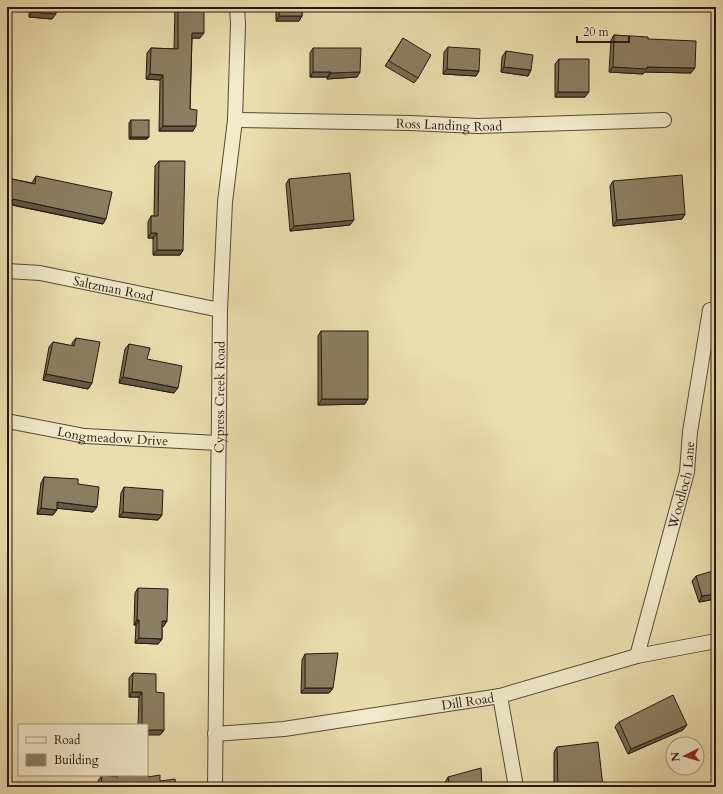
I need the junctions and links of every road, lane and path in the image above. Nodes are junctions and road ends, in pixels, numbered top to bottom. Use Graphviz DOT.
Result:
graph roads {
  1 [pos="237,7"];
  2 [pos="235,120"];
  3 [pos="664,120"];
  4 [pos="7,271"];
  5 [pos="220,310"];
  6 [pos="710,310"];
  7 [pos="7,420"];
  8 [pos="218,444"];
  9 [pos="716,641"];
  10 [pos="637,656"];
  11 [pos="500,696"];
  12 [pos="215,734"];
  13 [pos="215,787"];
  14 [pos="516,787"];
  1 -- 2 [label="street, Cypress Creek Road"];
  2 -- 3 [label="street, Ross Landing Road"];
  2 -- 5 [label="street, Cypress Creek Road"];
  4 -- 5 [label="street, Saltzman Road"];
  5 -- 8 [label="street, Cypress Creek Road"];
  6 -- 10 [label="street, Woodloch Lane"];
  7 -- 8 [label="street, Longmeadow Drive"];
  8 -- 12 [label="street, Cypress Creek Road"];
  9 -- 10 [label="street, Dill Road"];
  10 -- 11 [label="street, Dill Road"];
  11 -- 12 [label="street, Dill Road"];
  11 -- 14 [label="street"];
  12 -- 13 [label="street, Cypress Creek Road"];
}
